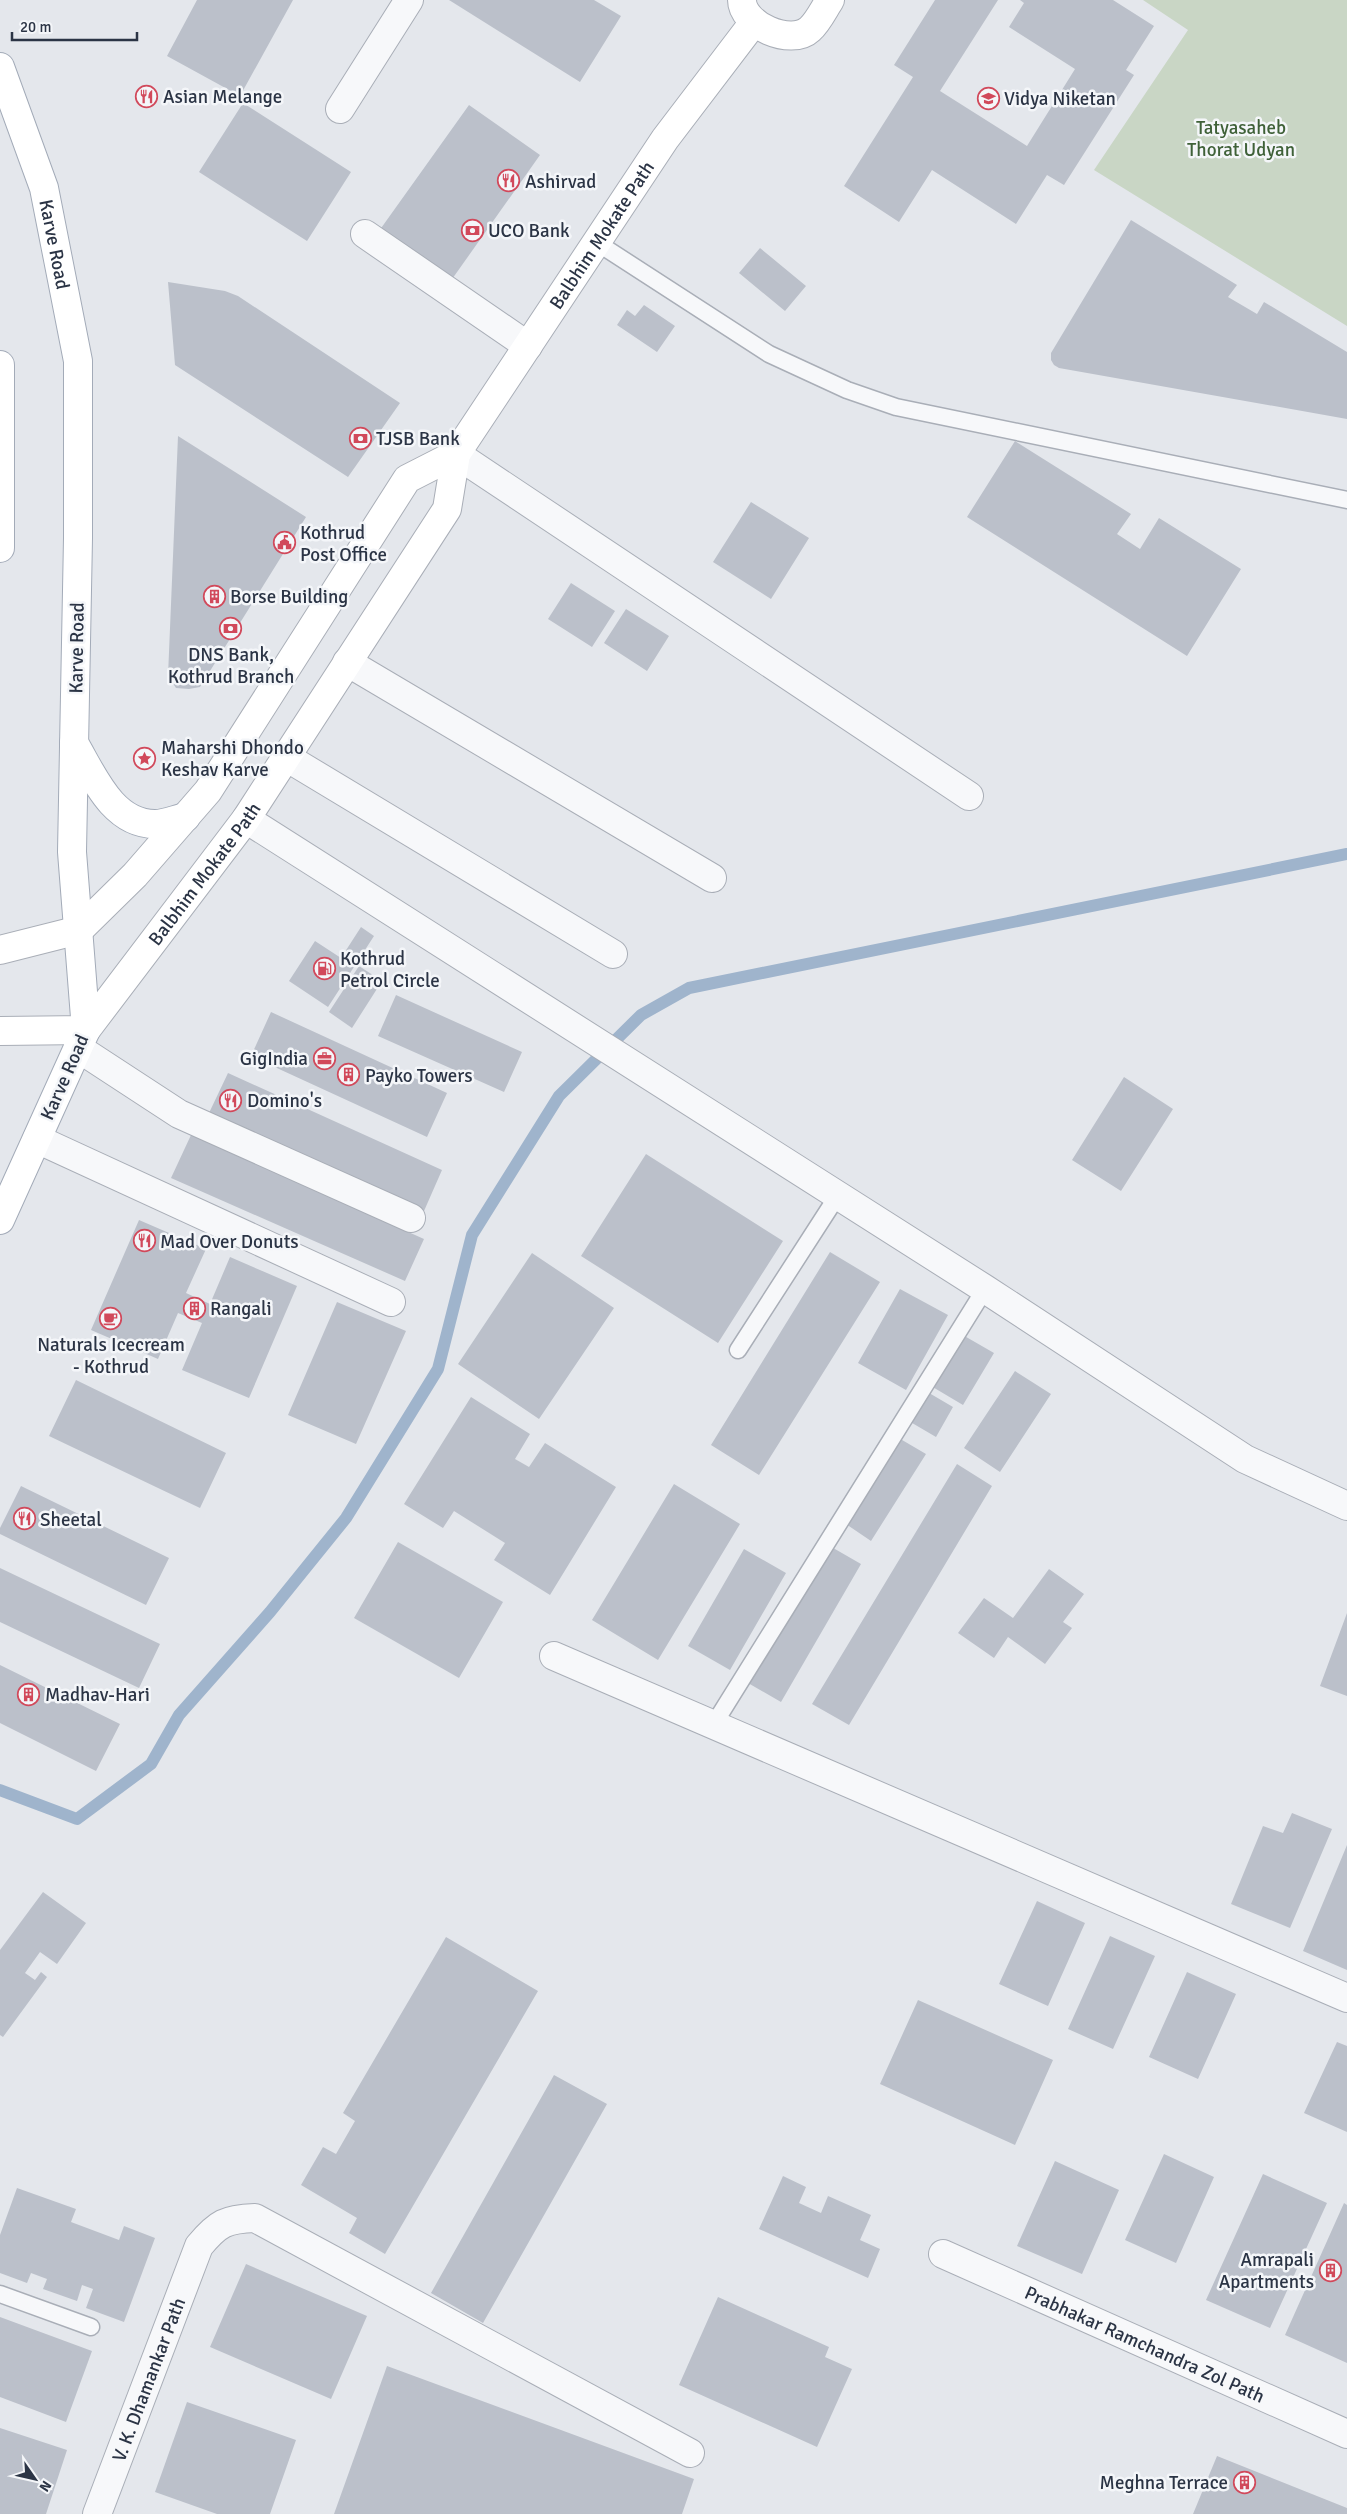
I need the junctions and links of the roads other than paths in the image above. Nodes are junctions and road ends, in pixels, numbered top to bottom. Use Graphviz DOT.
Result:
graph roads {
  1 [pos="409,0"];
  2 [pos="830,0"];
  3 [pos="748,11"];
  4 [pos="0,66"];
  5 [pos="340,109"];
  6 [pos="365,234"];
  7 [pos="596,242"];
  8 [pos="528,346"];
  9 [pos="0,365"];
  10 [pos="456,454"];
  11 [pos="1347,500"];
  12 [pos="0,548"];
  13 [pos="347,662"];
  14 [pos="74,743"];
  15 [pos="286,756"];
  16 [pos="969,796"];
  17 [pos="186,817"];
  18 [pos="246,818"];
  19 [pos="712,878"];
  20 [pos="79,930"];
  21 [pos="0,950"];
  22 [pos="613,954"];
  23 [pos="0,1031"];
  24 [pos="82,1039"];
  25 [pos="36,1139"];
  26 [pos="838,1195"];
  27 [pos="411,1218"];
  28 [pos="0,1220"];
  29 [pos="985,1289"];
  30 [pos="391,1302"];
  31 [pos="738,1350"];
  32 [pos="1347,1506"];
  33 [pos="554,1656"];
  34 [pos="714,1724"];
  35 [pos="1347,1998"];
  36 [pos="943,2254"];
  37 [pos="0,2294"];
  38 [pos="91,2327"];
  39 [pos="1347,2434"];
  40 [pos="690,2453"];
  41 [pos="97,2514"];
  1 -- 5 [label="street"];
  2 -- 3 [label="main road"];
  3 -- 7 [label="main road, Balbhim Mokate Path"];
  4 -- 14 [label="main road, Karve Road"];
  6 -- 8 [label="street"];
  7 -- 8 [label="main road, Balbhim Mokate Path"];
  7 -- 11 [label="lane"];
  8 -- 10 [label="main road, Balbhim Mokate Path"];
  9 -- 12 [label="main road"];
  10 -- 13 [label="main road, Balbhim Mokate Path"];
  10 -- 16 [label="street"];
  10 -- 17 [label="main road, Balbhim Mokate Path"];
  13 -- 15 [label="main road, Balbhim Mokate Path"];
  13 -- 19 [label="street"];
  14 -- 17 [label="main road"];
  14 -- 20 [label="main road, Karve Road"];
  15 -- 18 [label="main road, Balbhim Mokate Path"];
  15 -- 22 [label="street"];
  17 -- 20 [label="main road, Balbhim Mokate Path"];
  18 -- 24 [label="main road, Balbhim Mokate Path"];
  18 -- 26 [label="street"];
  20 -- 21 [label="main road"];
  20 -- 24 [label="main road, Karve Road"];
  23 -- 24 [label="main road"];
  24 -- 25 [label="main road, Karve Road"];
  24 -- 27 [label="street"];
  25 -- 28 [label="main road, Karve Road"];
  25 -- 30 [label="street"];
  26 -- 29 [label="street"];
  26 -- 31 [label="lane"];
  29 -- 32 [label="street"];
  29 -- 34 [label="lane"];
  33 -- 34 [label="street"];
  34 -- 35 [label="street"];
  36 -- 39 [label="street, Prabhakar Ramchandra Zol Path"];
  37 -- 38 [label="lane"];
  40 -- 41 [label="street, V. K. Dhamankar Path"];
}
